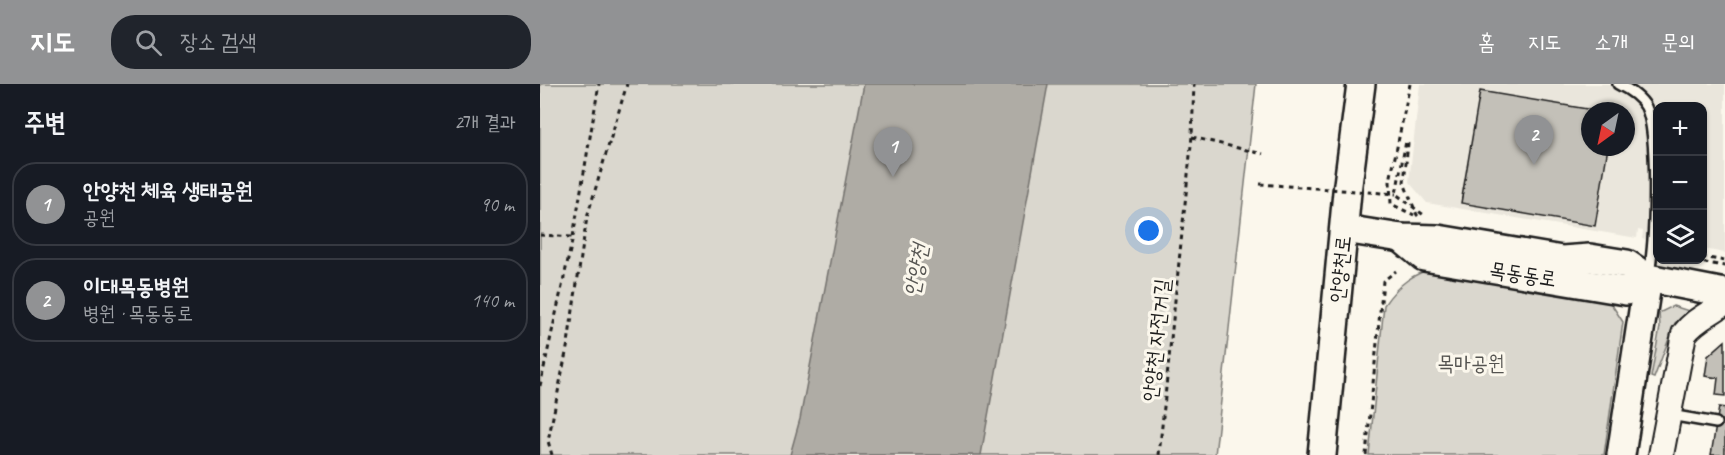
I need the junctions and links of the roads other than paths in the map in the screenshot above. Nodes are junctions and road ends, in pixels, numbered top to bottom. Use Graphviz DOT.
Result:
graph roads {
  1 [pos="1361,84"];
  2 [pos="1617,84"];
  3 [pos="1344,230"];
  4 [pos="1648,278"];
  5 [pos="1725,293"];
  6 [pos="1725,302"];
  7 [pos="1668,414"];
  8 [pos="1716,423"];
  9 [pos="1322,455"];
  10 [pos="1621,455"];
  11 [pos="1660,455"];
  1 -- 3 [label="main road, 안양천로"];
  2 -- 4 [label="lane"];
  3 -- 4 [label="main road, 목동동로"];
  3 -- 9 [label="main road, 안양천로"];
  4 -- 5 [label="main road, 목동동로"];
  4 -- 10 [label="main road"];
  6 -- 7 [label="street"];
  7 -- 8 [label="lane"];
  7 -- 11 [label="street"];
}
